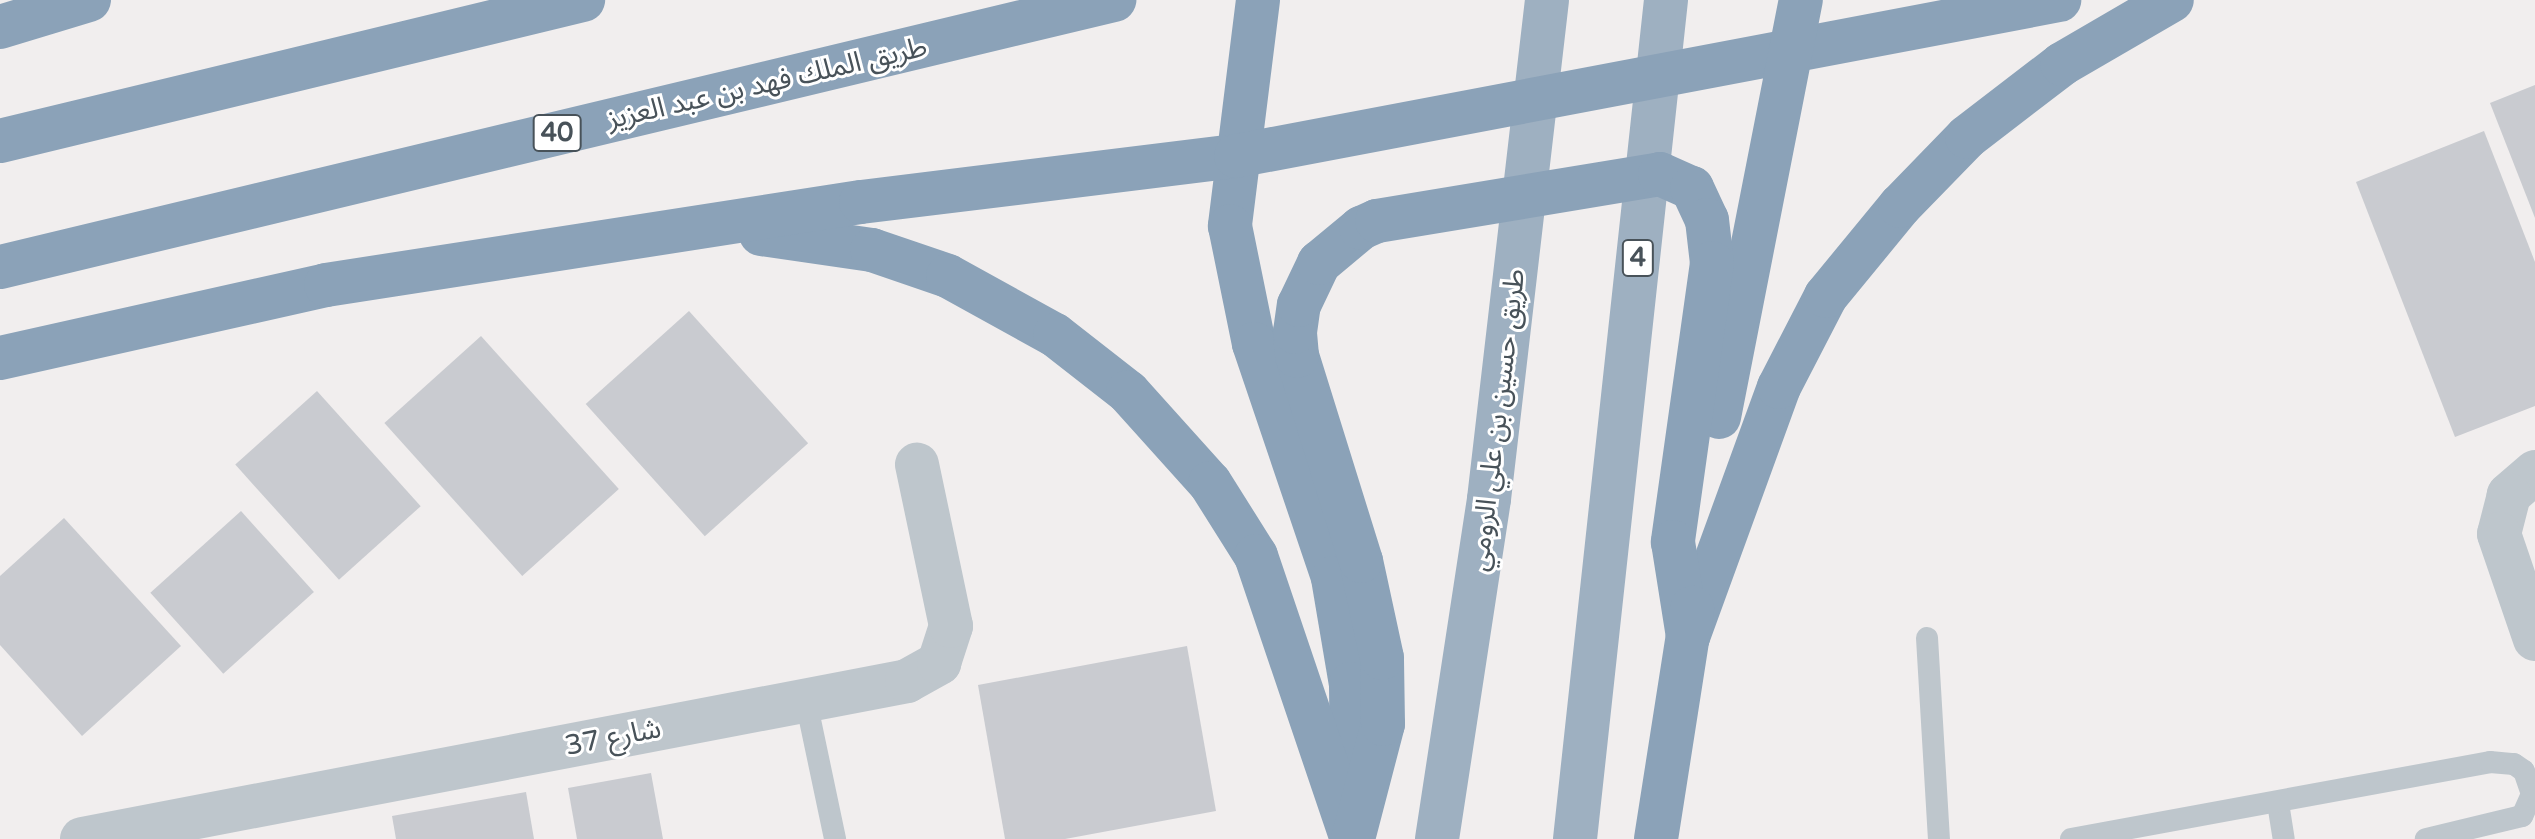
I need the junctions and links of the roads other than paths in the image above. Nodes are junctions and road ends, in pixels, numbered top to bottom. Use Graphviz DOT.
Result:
graph roads {
  1 [pos="89,0"];
  2 [pos="583,0"];
  3 [pos="1114,0"];
  4 [pos="1258,0"];
  5 [pos="1547,0"];
  6 [pos="1666,0"];
  7 [pos="1801,0"];
  8 [pos="2059,0"];
  9 [pos="2172,0"];
  10 [pos="0,27"];
  11 [pos="1790,53"];
  12 [pos="0,141"];
  13 [pos="1236,156"];
  14 [pos="603,243"];
  15 [pos="0,267"];
  16 [pos="0,358"];
  17 [pos="917,465"];
  18 [pos="2535,472"];
  19 [pos="1688,637"];
  20 [pos="1927,638"];
  21 [pos="2535,639"];
  22 [pos="806,701"];
  23 [pos="2278,803"];
  24 [pos="82,839"];
  25 [pos="835,839"];
  26 [pos="1353,839"];
  27 [pos="1437,839"];
  28 [pos="1575,839"];
  29 [pos="1656,839"];
  30 [pos="1939,839"];
  31 [pos="2071,839"];
  32 [pos="2284,839"];
  33 [pos="2426,839"];
  1 -- 10 [label="highway"];
  2 -- 12 [label="highway"];
  3 -- 15 [label="highway, طريق الملك فهد بن عبد العزيز / 40"];
  4 -- 13 [label="highway"];
  5 -- 27 [label="highway, طريق حسين بن علي الرومي"];
  6 -- 28 [label="highway, 4"];
  7 -- 11 [label="highway"];
  8 -- 11 [label="highway"];
  9 -- 19 [label="highway"];
  11 -- 13 [label="highway"];
  11 -- 19 [label="highway"];
  13 -- 14 [label="highway"];
  13 -- 26 [label="highway"];
  14 -- 16 [label="highway"];
  14 -- 26 [label="highway"];
  17 -- 22 [label="street, شارع 37"];
  18 -- 21 [label="street"];
  19 -- 26 [label="highway"];
  19 -- 29 [label="highway"];
  20 -- 30 [label="lane"];
  22 -- 24 [label="street, شارع 37"];
  22 -- 25 [label="lane"];
  23 -- 31 [label="lane"];
  23 -- 32 [label="lane"];
  23 -- 33 [label="lane"];
}
